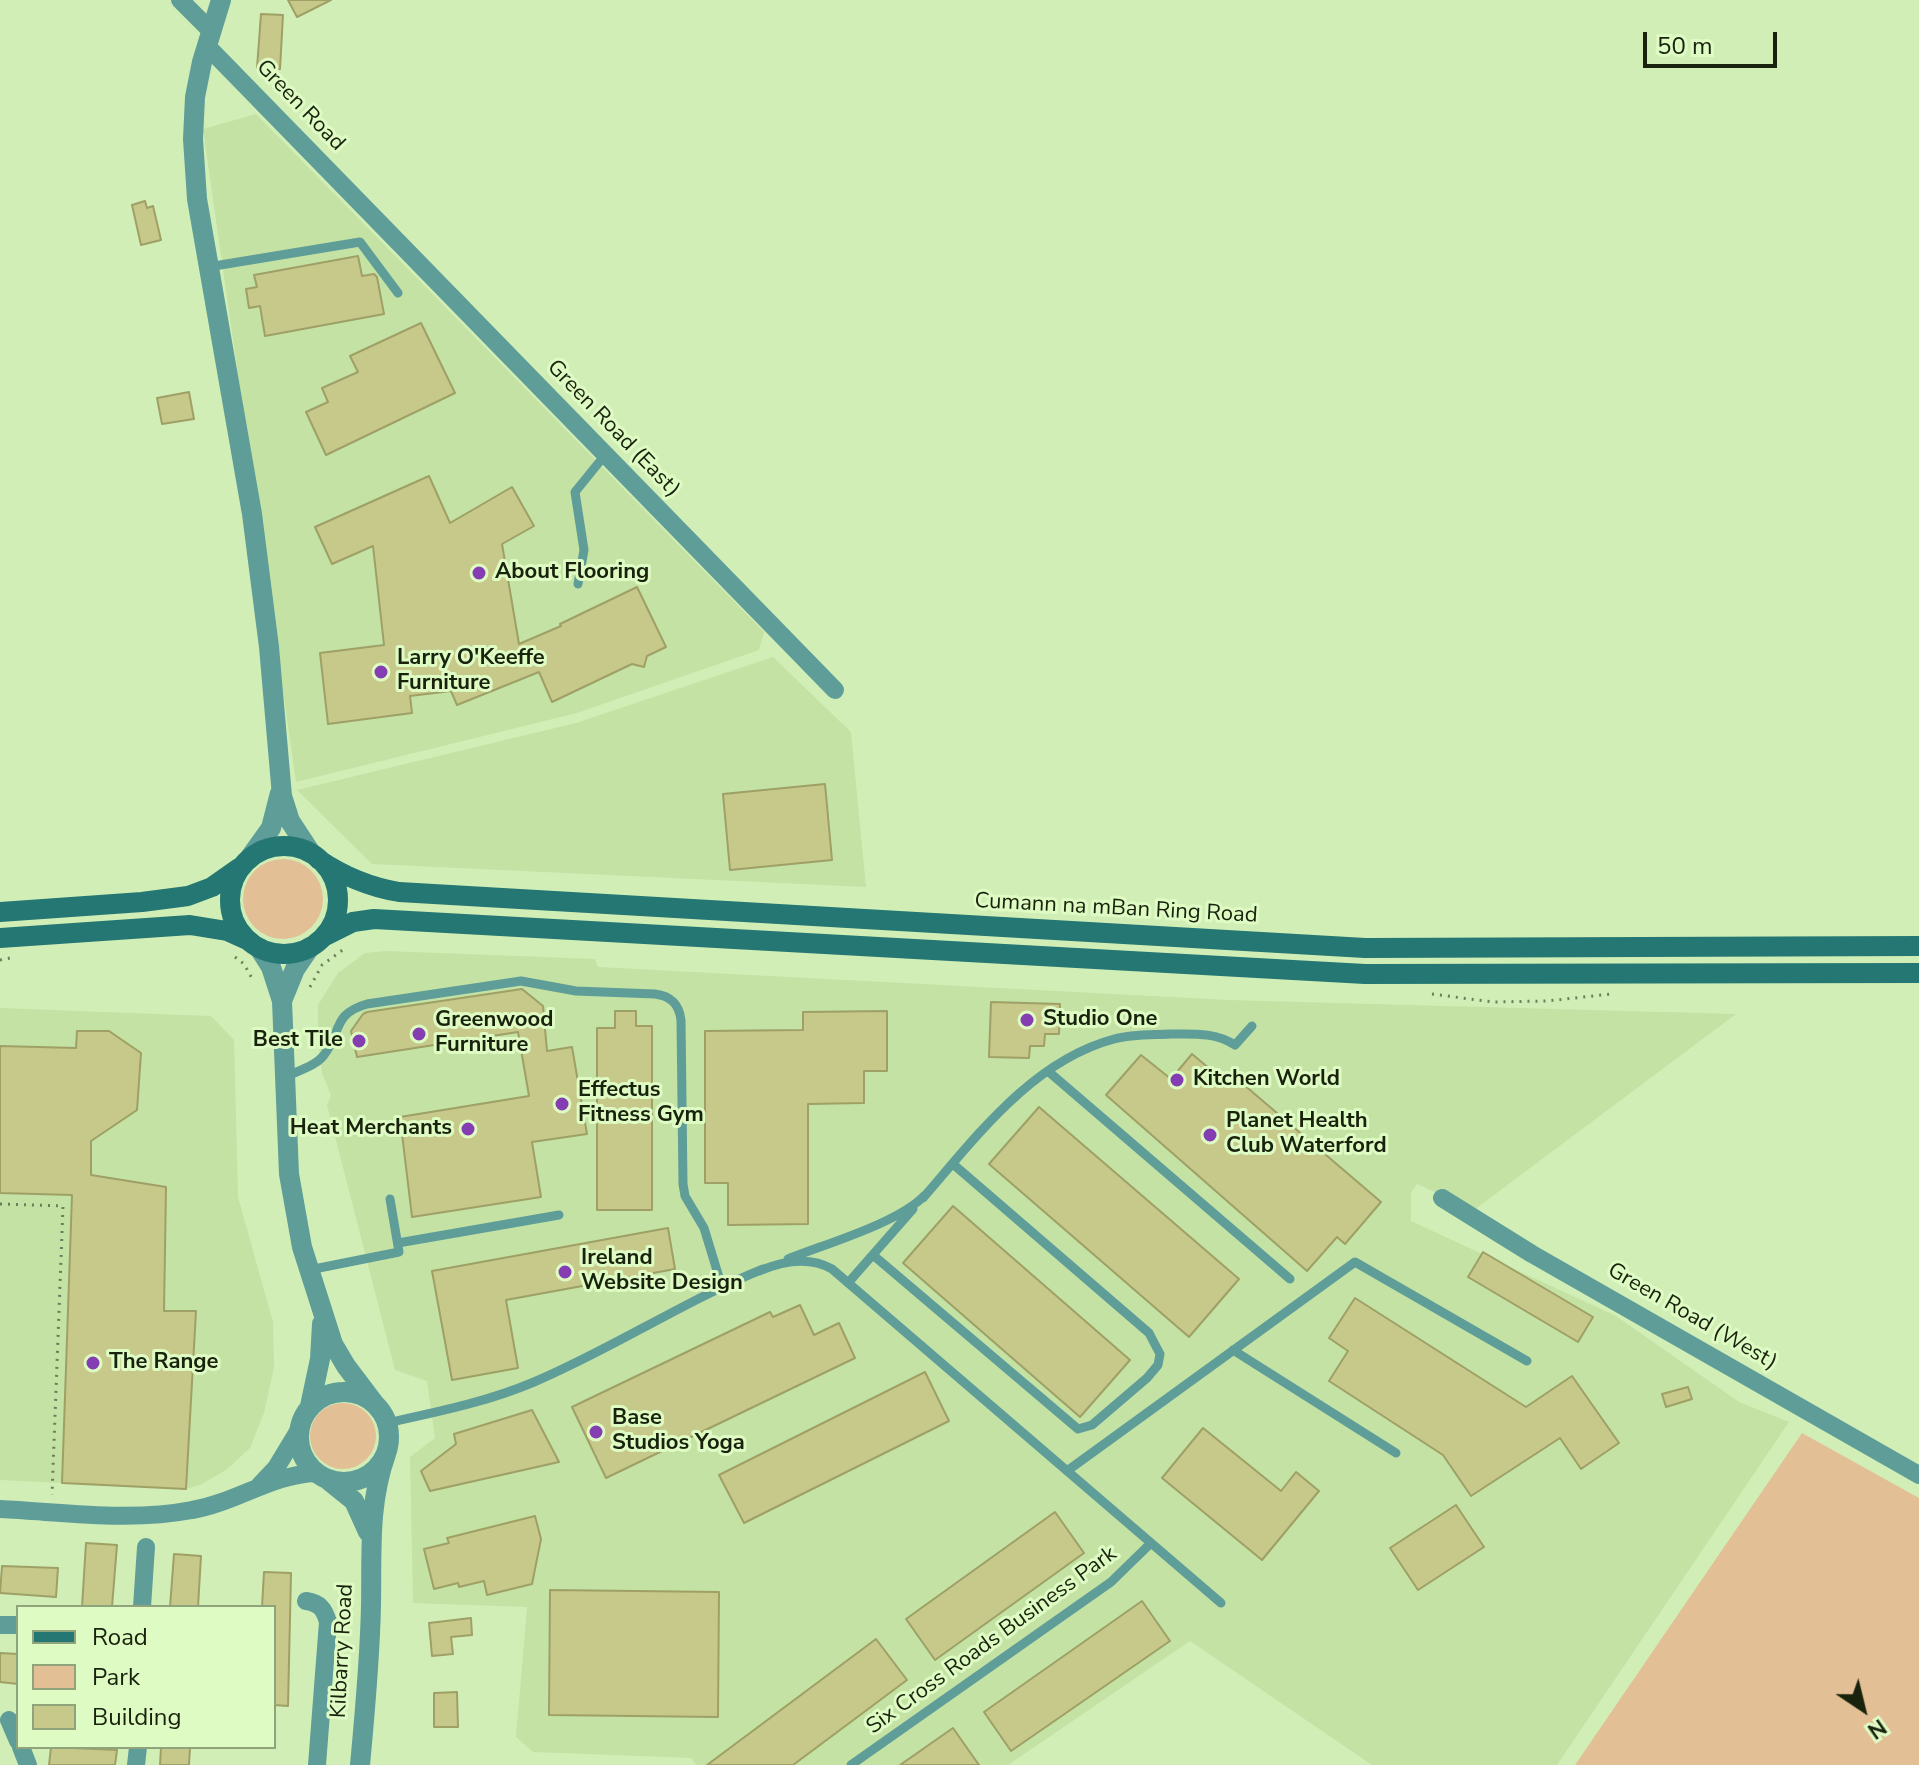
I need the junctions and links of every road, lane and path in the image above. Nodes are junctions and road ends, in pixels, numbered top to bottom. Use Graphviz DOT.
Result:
graph roads {
  1 [pos="180,0"];
  2 [pos="221,0"];
  3 [pos="209,38"];
  4 [pos="358,201"];
  5 [pos="208,267"];
  6 [pos="398,293"];
  7 [pos="605,455"];
  8 [pos="578,584"];
  9 [pos="835,690"];
  10 [pos="280,784"];
  11 [pos="314,856"];
  12 [pos="246,862"];
  13 [pos="0,912"];
  14 [pos="0,938"];
  15 [pos="318,941"];
  16 [pos="354,944"];
  17 [pos="1919,946"];
  18 [pos="246,947"];
  19 [pos="21,956"];
  20 [pos="0,960"];
  21 [pos="1919,973"];
  22 [pos="282,980"];
  23 [pos="1422,994"];
  24 [pos="1624,994"];
  25 [pos="1252,1026"];
  26 [pos="1049,1072"];
  27 [pos="285,1077"];
  28 [pos="953,1164"];
  29 [pos="925,1195"];
  30 [pos="1442,1198"];
  31 [pos="390,1199"];
  32 [pos="0,1204"];
  33 [pos="559,1215"];
  34 [pos="398,1243"];
  35 [pos="873,1255"];
  36 [pos="309,1270"];
  37 [pos="759,1271"];
  38 [pos="1290,1279"];
  39 [pos="848,1283"];
  40 [pos="722,1287"];
  41 [pos="320,1308"];
  42 [pos="1233,1350"];
  43 [pos="1527,1361"];
  44 [pos="374,1403"];
  45 [pos="310,1406"];
  46 [pos="387,1423"];
  47 [pos="299,1430"];
  48 [pos="1396,1453"];
  49 [pos="386,1454"];
  50 [pos="1067,1471"];
  51 [pos="1919,1475"];
  52 [pos="322,1476"];
  53 [pos="250,1492"];
  54 [pos="0,1509"];
  55 [pos="52,1511"];
  56 [pos="370,1540"];
  57 [pos="1151,1543"];
  58 [pos="146,1547"];
  59 [pos="306,1601"];
  60 [pos="1221,1603"];
  61 [pos="142,1605"];
  62 [pos="9,1720"];
  63 [pos="16,1736"];
  64 [pos="317,1765"];
  65 [pos="360,1765"];
  66 [pos="851,1765"];
  1 -- 3 [label="street"];
  2 -- 3 [label="street"];
  3 -- 4 [label="street, Green Road"];
  3 -- 5 [label="street"];
  4 -- 7 [label="street, Green Road (East)"];
  5 -- 6 [label="lane"];
  5 -- 10 [label="street"];
  7 -- 8 [label="lane"];
  7 -- 9 [label="street, Green Road (East)"];
  10 -- 11 [label="street"];
  10 -- 12 [label="street"];
  11 -- 12 [label="main road"];
  11 -- 15 [label="main road"];
  11 -- 17 [label="main road, Cumann na mBan Ring Road"];
  12 -- 13 [label="main road"];
  12 -- 18 [label="main road"];
  14 -- 18 [label="main road"];
  15 -- 18 [label="main road"];
  15 -- 21 [label="main road"];
  15 -- 22 [label="street"];
  16 -- 22 [label="path"];
  18 -- 22 [label="street"];
  18 -- 22 [label="path"];
  19 -- 20 [label="path"];
  22 -- 27 [label="street"];
  23 -- 24 [label="path"];
  25 -- 26 [label="lane, Six Cross Roads Business Park"];
  26 -- 28 [label="lane, Six Cross Roads Business Park"];
  26 -- 38 [label="lane"];
  27 -- 36 [label="street"];
  27 -- 40 [label="lane"];
  28 -- 29 [label="lane, Six Cross Roads Business Park"];
  28 -- 35 [label="lane"];
  29 -- 35 [label="lane, Six Cross Roads Business Park"];
  29 -- 37 [label="lane, Six Cross Roads Business Park"];
  30 -- 51 [label="street, Green Road (West)"];
  31 -- 34 [label="lane"];
  32 -- 55 [label="path"];
  33 -- 34 [label="lane"];
  34 -- 36 [label="lane"];
  35 -- 39 [label="lane, Six Cross Roads Business Park"];
  36 -- 41 [label="street"];
  37 -- 39 [label="lane, Six Cross Roads Business Park"];
  37 -- 40 [label="lane, Six Cross Roads Business Park"];
  39 -- 50 [label="lane, Six Cross Roads Business Park"];
  40 -- 46 [label="lane, Six Cross Roads Business Park"];
  41 -- 44 [label="street"];
  41 -- 45 [label="street"];
  42 -- 43 [label="lane"];
  42 -- 48 [label="lane"];
  42 -- 50 [label="lane"];
  44 -- 45 [label="street"];
  44 -- 46 [label="street"];
  45 -- 47 [label="street"];
  46 -- 49 [label="street"];
  47 -- 52 [label="street"];
  47 -- 53 [label="street"];
  49 -- 52 [label="street"];
  49 -- 56 [label="street, Kilbarry Road"];
  50 -- 57 [label="lane, Six Cross Roads Business Park"];
  52 -- 53 [label="street"];
  52 -- 56 [label="street, Kilbarry Road"];
  53 -- 55 [label="street"];
  54 -- 55 [label="street"];
  56 -- 65 [label="street, Kilbarry Road"];
  57 -- 60 [label="lane, Six Cross Roads Business Park"];
  57 -- 66 [label="lane, Six Cross Roads Business Park"];
  58 -- 61 [label="street"];
  59 -- 64 [label="street"];
  62 -- 63 [label="street"];
}
